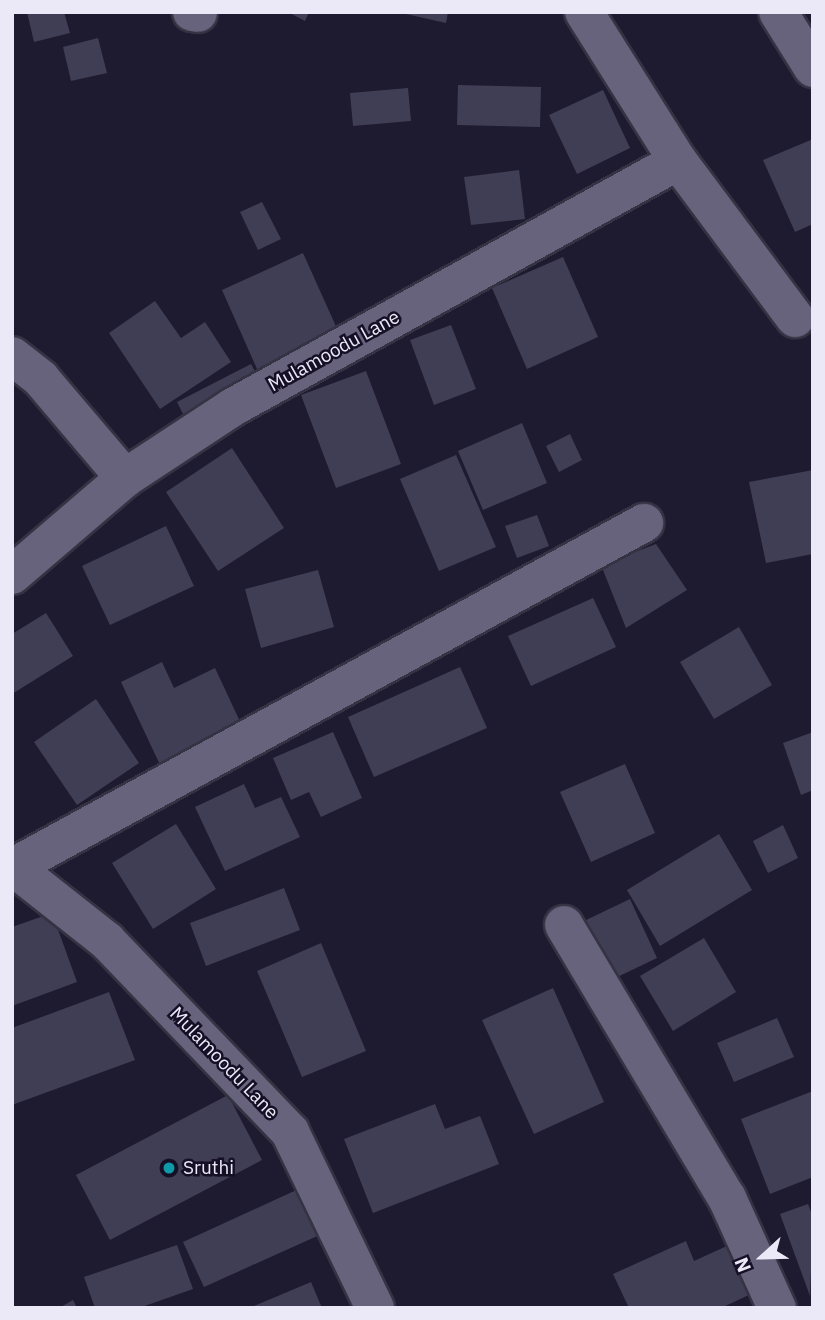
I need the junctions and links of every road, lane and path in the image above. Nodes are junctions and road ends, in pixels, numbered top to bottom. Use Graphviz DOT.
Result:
graph roads {
  1 [pos="584,12"];
  2 [pos="778,12"];
  3 [pos="813,68"];
  4 [pos="678,161"];
  5 [pos="795,318"];
  6 [pos="12,356"];
  7 [pos="125,478"];
  8 [pos="643,523"];
  9 [pos="12,575"];
  10 [pos="13,867"];
  11 [pos="564,925"];
  12 [pos="376,1308"];
  13 [pos="778,1308"];
  1 -- 4 [label="street"];
  2 -- 3 [label="street"];
  4 -- 5 [label="street"];
  4 -- 7 [label="street, Mulamoodu Lane"];
  6 -- 7 [label="street"];
  7 -- 9 [label="street, Mulamoodu Lane"];
  8 -- 10 [label="street"];
  10 -- 12 [label="street, Mulamoodu Lane"];
  11 -- 13 [label="street"];
}
